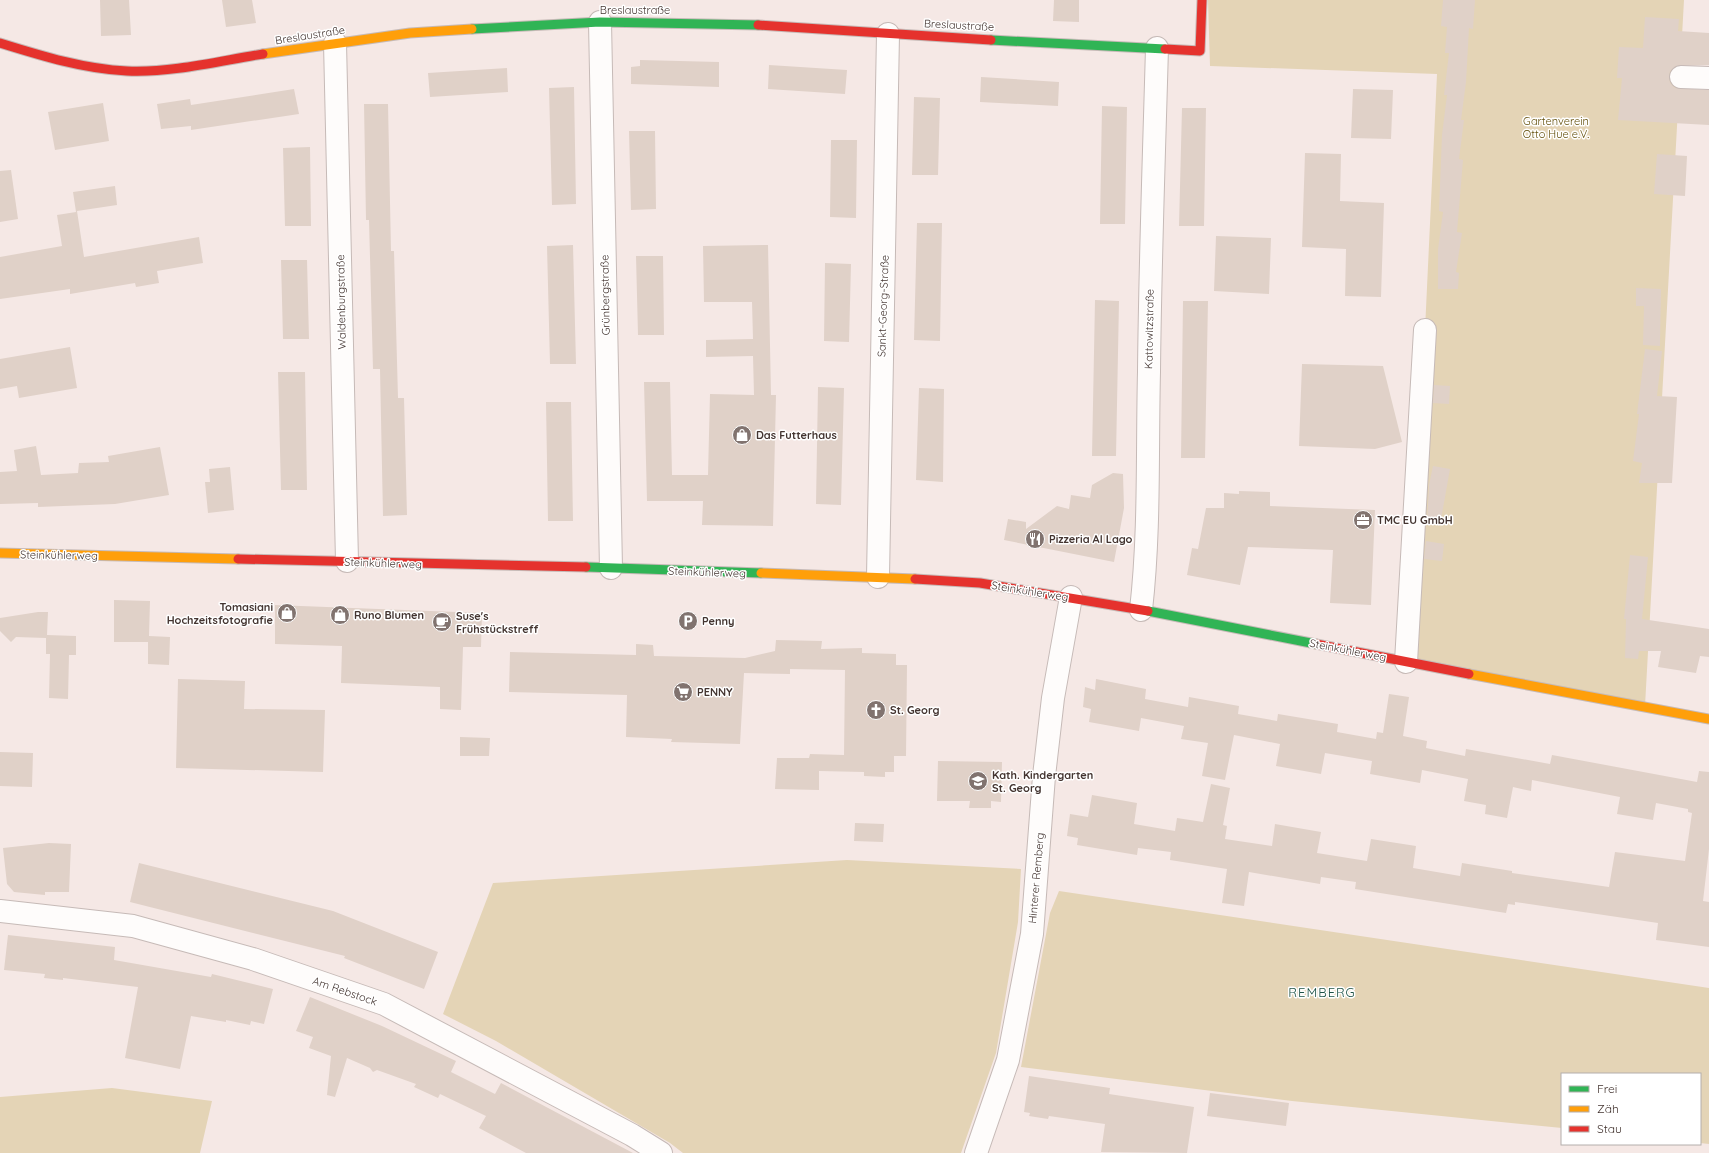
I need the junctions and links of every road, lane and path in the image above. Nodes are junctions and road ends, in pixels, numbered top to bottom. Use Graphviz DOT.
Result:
graph roads {
  1 [pos="1202,0"];
  2 [pos="600,22"];
  3 [pos="888,34"];
  4 [pos="0,43"];
  5 [pos="335,43"];
  6 [pos="1156,48"];
  7 [pos="1680,77"];
  8 [pos="1709,78"];
  9 [pos="1425,330"];
  10 [pos="0,554"];
  11 [pos="347,561"];
  12 [pos="611,568"];
  13 [pos="878,577"];
  14 [pos="1071,597"];
  15 [pos="1142,610"];
  16 [pos="1406,662"];
  17 [pos="1709,719"];
  18 [pos="0,911"];
  19 [pos="661,1153"];
  20 [pos="976,1153"];
  1 -- 6 [label="street, Breslaustraße"];
  2 -- 3 [label="street, Breslaustraße"];
  2 -- 5 [label="street, Breslaustraße"];
  2 -- 12 [label="street, Grünbergstraße"];
  3 -- 6 [label="street, Breslaustraße"];
  3 -- 13 [label="street, Sankt-Georg-Straße"];
  4 -- 5 [label="street, Breslaustraße"];
  5 -- 11 [label="street, Waldenburgstraße"];
  6 -- 15 [label="street, Kattowitzstraße"];
  7 -- 8 [label="street"];
  9 -- 16 [label="street"];
  10 -- 11 [label="street, Steinkühlerweg"];
  11 -- 12 [label="street, Steinkühlerweg"];
  12 -- 13 [label="street, Steinkühlerweg"];
  13 -- 14 [label="street, Steinkühlerweg"];
  14 -- 15 [label="street, Steinkühlerweg"];
  14 -- 20 [label="street, Hinterer Remberg"];
  15 -- 16 [label="street, Steinkühlerweg"];
  16 -- 17 [label="street, Steinkühlerweg"];
  18 -- 19 [label="street, Am Rebstock"];
}
